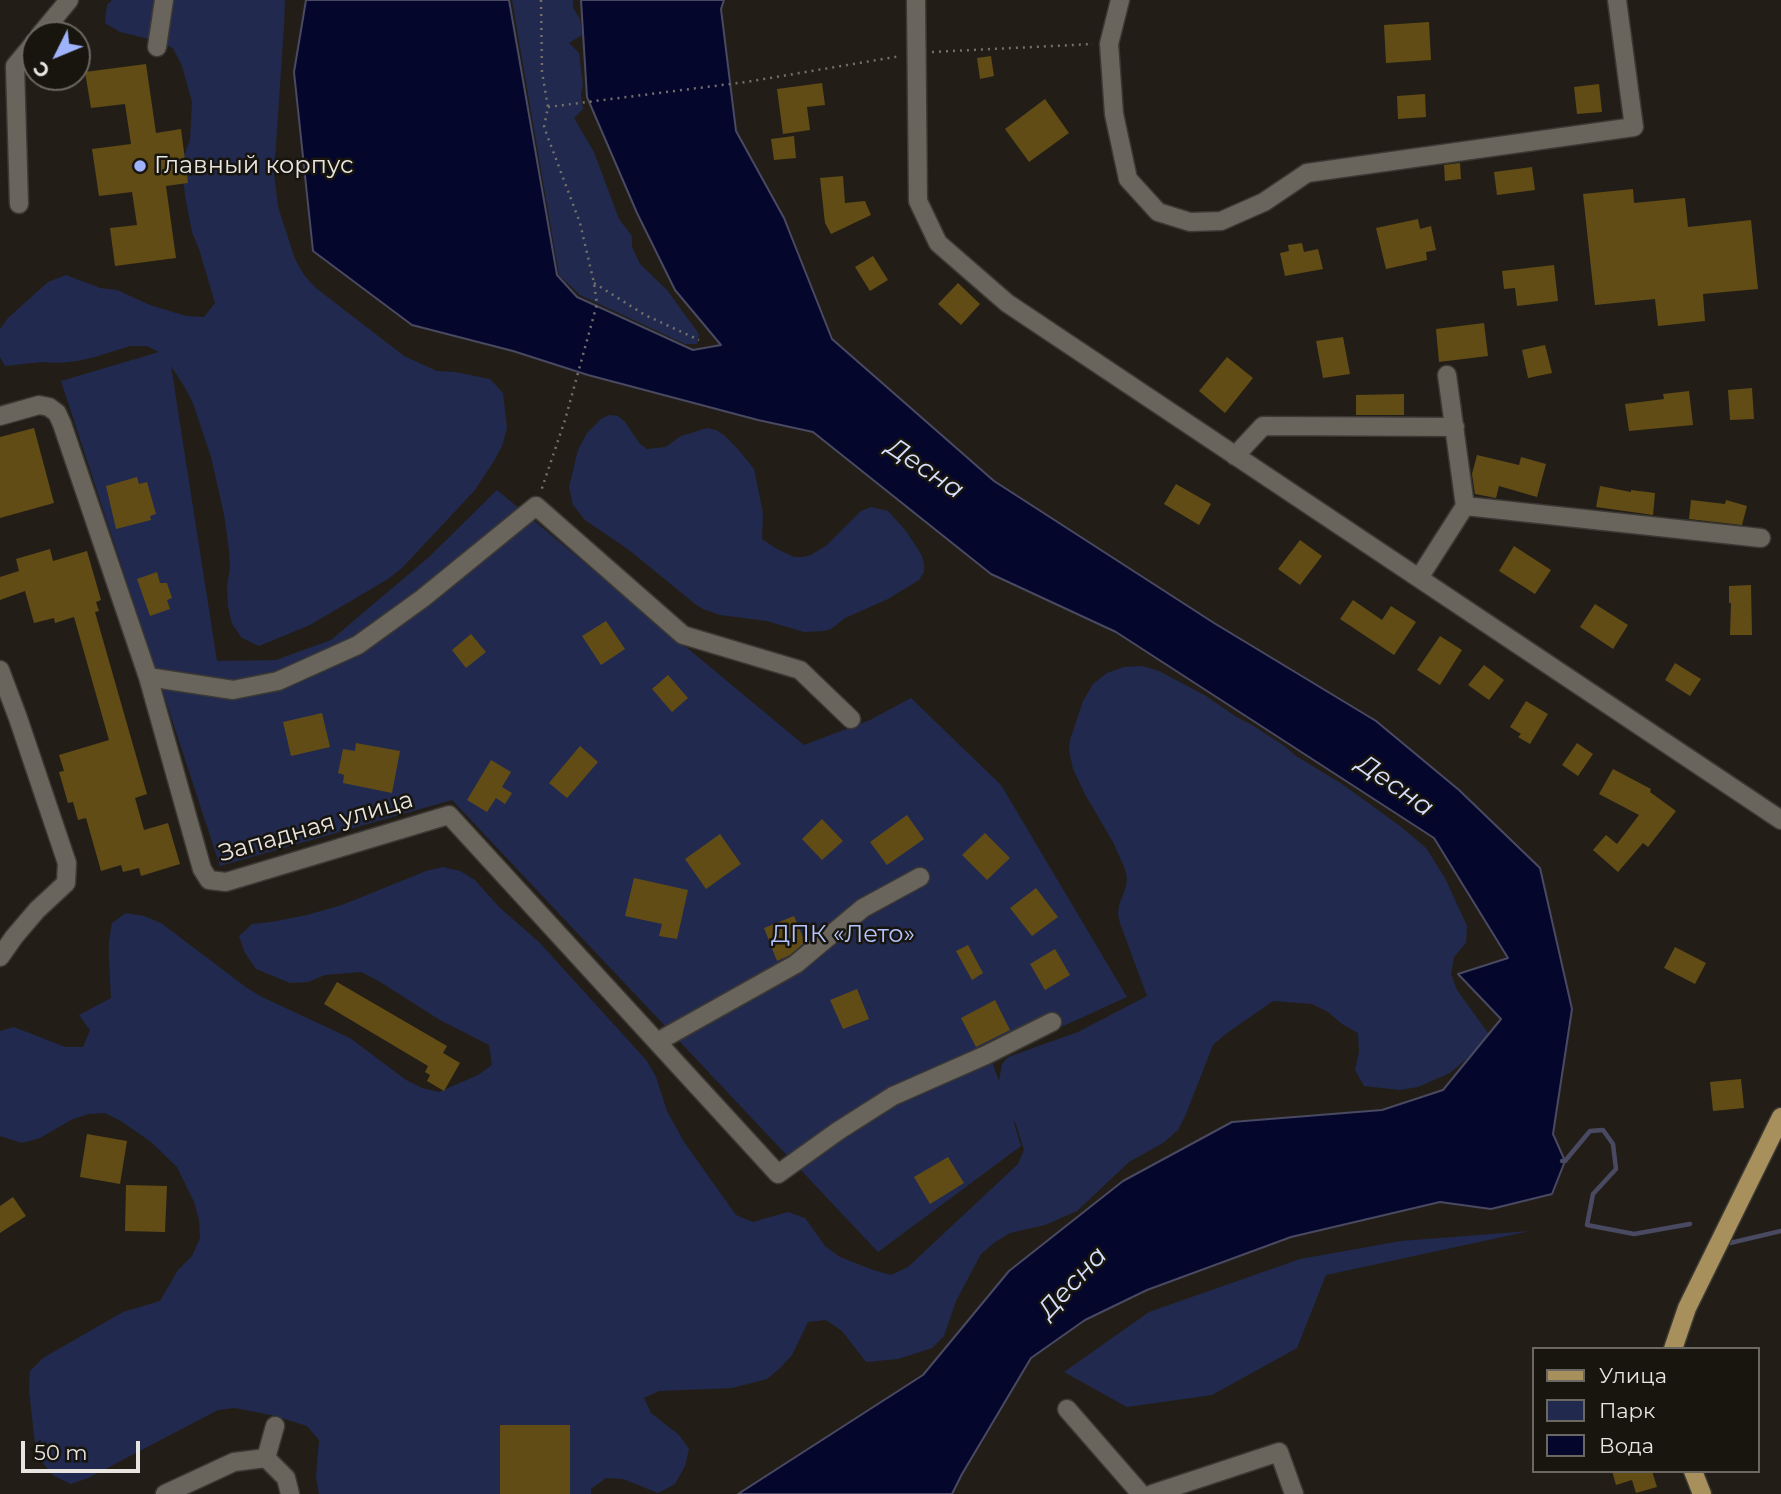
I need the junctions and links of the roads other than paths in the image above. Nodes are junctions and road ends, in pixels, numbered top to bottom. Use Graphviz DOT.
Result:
graph roads {
  1 [pos="69,0"];
  2 [pos="164,0"];
  3 [pos="916,0"];
  4 [pos="1120,0"];
  5 [pos="1617,0"];
  6 [pos="52,21"];
  7 [pos="157,47"];
  8 [pos="21,59"];
  9 [pos="19,204"];
  10 [pos="1447,375"];
  11 [pos="0,416"];
  12 [pos="1455,427"];
  13 [pos="1235,456"];
  14 [pos="1465,506"];
  15 [pos="1761,538"];
  16 [pos="1419,578"];
  17 [pos="0,670"];
  18 [pos="148,677"];
  19 [pos="851,719"];
  20 [pos="1781,820"];
  21 [pos="920,877"];
  22 [pos="0,957"];
  23 [pos="1052,1021"];
  24 [pos="657,1042"];
  25 [pos="1781,1117"];
  26 [pos="1776,1138"];
  27 [pos="1674,1347"];
  28 [pos="1067,1409"];
  29 [pos="275,1426"];
  30 [pos="265,1458"];
  31 [pos="1694,1473"];
  32 [pos="165,1494"];
  33 [pos="290,1494"];
  34 [pos="1141,1494"];
  35 [pos="1152,1494"];
  36 [pos="1294,1494"];
  37 [pos="1702,1494"];
  1 -- 6 [label="street"];
  2 -- 7 [label="street"];
  3 -- 13 [label="street"];
  4 -- 5 [label="street"];
  8 -- 9 [label="street"];
  10 -- 12 [label="street"];
  11 -- 18 [label="street"];
  12 -- 13 [label="street"];
  12 -- 14 [label="street"];
  13 -- 16 [label="street"];
  14 -- 15 [label="street"];
  14 -- 16 [label="street"];
  16 -- 20 [label="street"];
  17 -- 22 [label="street"];
  18 -- 19 [label="street"];
  18 -- 24 [label="street, Западная улица"];
  21 -- 24 [label="street"];
  23 -- 24 [label="street, Западная улица"];
  25 -- 26 [label="main road"];
  26 -- 27 [label="main road"];
  28 -- 34 [label="street"];
  29 -- 30 [label="street"];
  30 -- 32 [label="street"];
  30 -- 33 [label="street"];
  31 -- 37 [label="main road"];
  35 -- 36 [label="street"];
}
